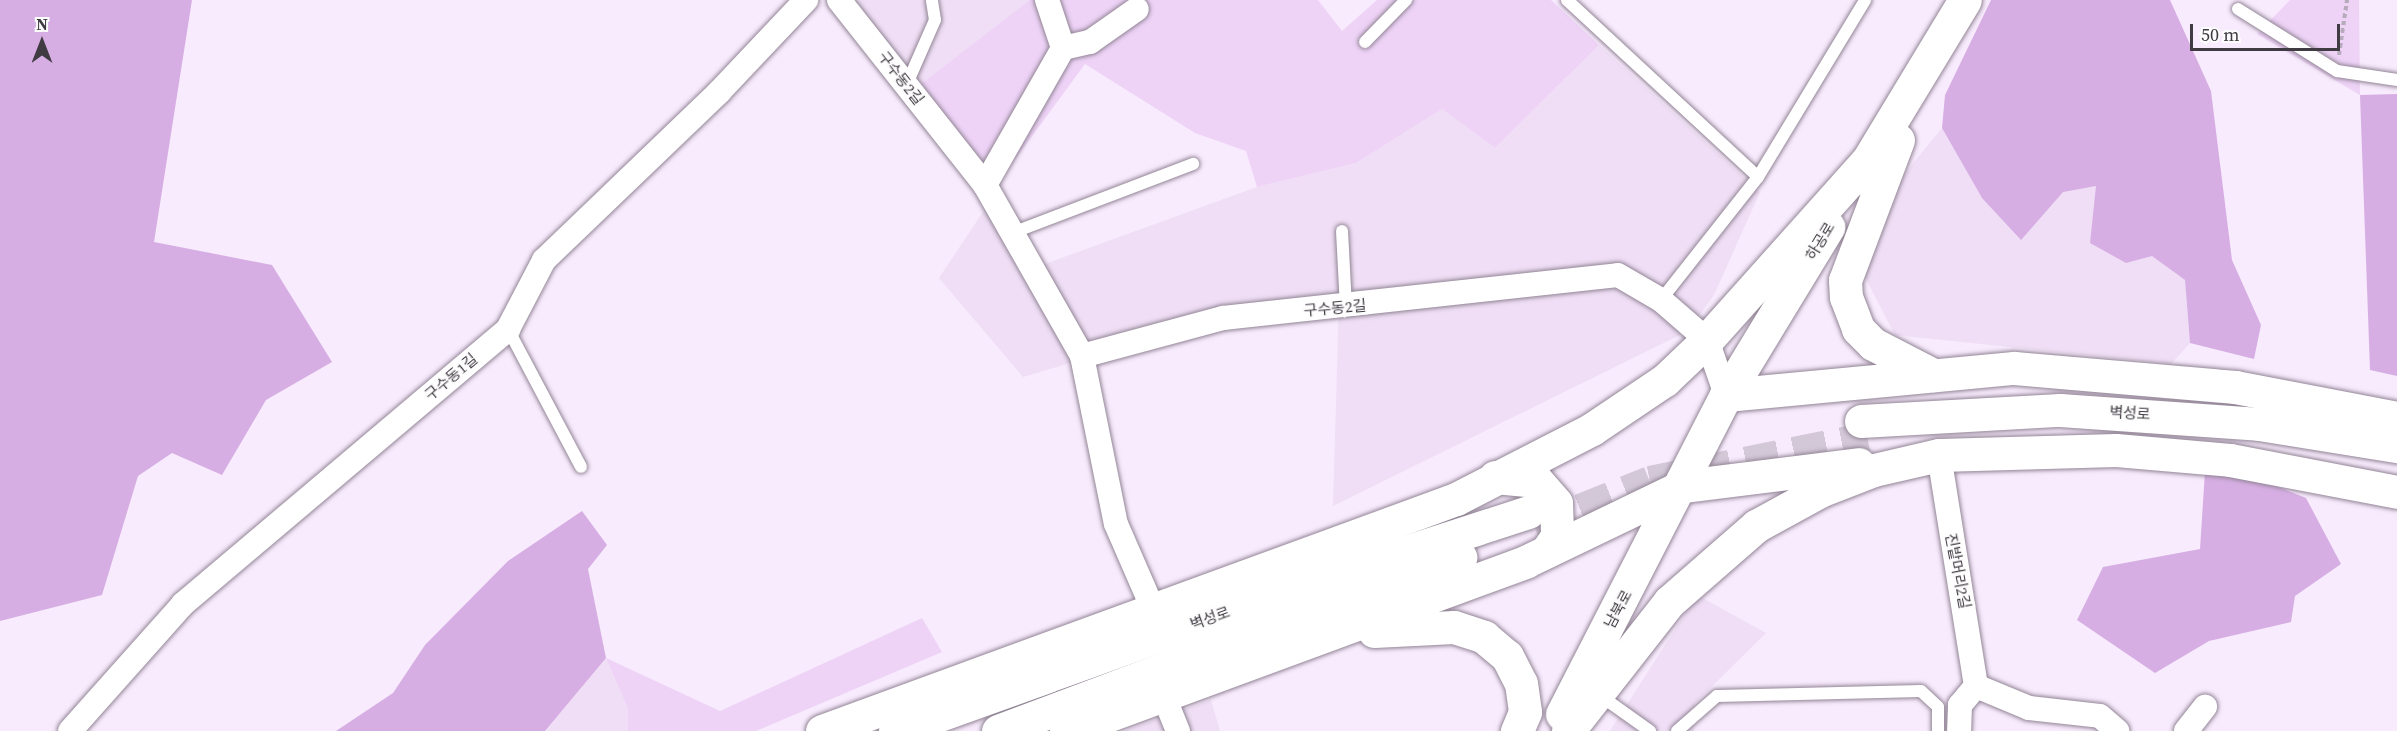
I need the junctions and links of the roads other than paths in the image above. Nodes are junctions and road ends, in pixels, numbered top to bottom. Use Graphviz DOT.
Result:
graph roads {
  1 [pos="806,0"];
  2 [pos="838,0"];
  3 [pos="932,0"];
  4 [pos="1047,0"];
  5 [pos="1406,0"];
  6 [pos="1567,0"];
  7 [pos="1865,0"];
  8 [pos="1965,0"];
  9 [pos="1137,9"];
  10 [pos="2238,9"];
  11 [pos="1365,42"];
  12 [pos="1063,48"];
  13 [pos="1923,72"];
  14 [pos="2397,80"];
  15 [pos="906,86"];
  16 [pos="1868,160"];
  17 [pos="1193,164"];
  18 [pos="1758,177"];
  19 [pos="985,185"];
  20 [pos="1342,231"];
  21 [pos="1012,233"];
  22 [pos="1660,300"];
  23 [pos="1346,307"];
  24 [pos="508,329"];
  25 [pos="1707,340"];
  26 [pos="1082,356"];
  27 [pos="1935,376"];
  28 [pos="1850,384"];
  29 [pos="1726,396"];
  30 [pos="2397,418"];
  31 [pos="1867,441"];
  32 [pos="2397,446"];
  33 [pos="1939,455"];
  34 [pos="2397,462"];
  35 [pos="581,467"];
  36 [pos="1495,477"];
  37 [pos="1683,486"];
  38 [pos="2397,492"];
  39 [pos="1536,530"];
  40 [pos="1154,609"];
  41 [pos="1343,633"];
  42 [pos="1976,687"];
  43 [pos="1169,694"];
  44 [pos="1597,694"];
  45 [pos="2205,707"];
  46 [pos="70,731"];
  47 [pos="822,731"];
  48 [pos="895,731"];
  49 [pos="998,731"];
  50 [pos="1066,731"];
  51 [pos="1178,731"];
  52 [pos="1517,731"];
  53 [pos="1553,731"];
  54 [pos="1568,731"];
  55 [pos="1650,731"];
  56 [pos="1677,731"];
  57 [pos="1938,731"];
  58 [pos="1959,731"];
  59 [pos="2117,731"];
  60 [pos="2186,731"];
  1 -- 24 [label="street, 구수동1길"];
  2 -- 15 [label="street, 구수동2길"];
  3 -- 15 [label="lane"];
  4 -- 12 [label="street"];
  5 -- 11 [label="lane"];
  6 -- 18 [label="lane"];
  7 -- 18 [label="lane"];
  8 -- 13 [label="main road, 하공로"];
  9 -- 12 [label="street"];
  10 -- 14 [label="lane"];
  12 -- 19 [label="street"];
  13 -- 16 [label="main road, 하공로"];
  13 -- 27 [label="main road"];
  15 -- 19 [label="street, 구수동2길"];
  16 -- 25 [label="main road"];
  16 -- 29 [label="main road, 하공로"];
  17 -- 21 [label="lane"];
  18 -- 22 [label="lane"];
  19 -- 21 [label="street, 구수동2길"];
  20 -- 23 [label="lane"];
  21 -- 26 [label="street, 구수동2길"];
  22 -- 23 [label="street, 구수동2길"];
  22 -- 25 [label="street, 구수동2길"];
  23 -- 26 [label="street, 구수동2길"];
  24 -- 35 [label="lane"];
  24 -- 46 [label="street, 구수동1길"];
  25 -- 29 [label="street"];
  25 -- 36 [label="main road"];
  26 -- 40 [label="street"];
  27 -- 28 [label="main road"];
  27 -- 30 [label="main road"];
  28 -- 29 [label="main road"];
  28 -- 31 [label="main road"];
  29 -- 37 [label="main road, 하공로"];
  31 -- 32 [label="main road, 벽성로"];
  31 -- 33 [label="main road"];
  31 -- 34 [label="main road, 벽성로"];
  31 -- 37 [label="main road"];
  33 -- 38 [label="main road"];
  33 -- 42 [label="street, 진밭머리2길"];
  33 -- 44 [label="main road"];
  36 -- 39 [label="main road"];
  36 -- 40 [label="main road"];
  37 -- 39 [label="main road"];
  37 -- 53 [label="main road, 남북로"];
  39 -- 41 [label="main road"];
  39 -- 48 [label="main road, 벽성로"];
  39 -- 49 [label="main road, 벽성로"];
  40 -- 47 [label="main road"];
  41 -- 43 [label="main road"];
  41 -- 52 [label="main road"];
  42 -- 58 [label="street"];
  42 -- 59 [label="street"];
  43 -- 50 [label="main road"];
  43 -- 51 [label="street"];
  44 -- 54 [label="main road"];
  44 -- 55 [label="lane"];
  45 -- 60 [label="street"];
  56 -- 57 [label="lane"];
}
